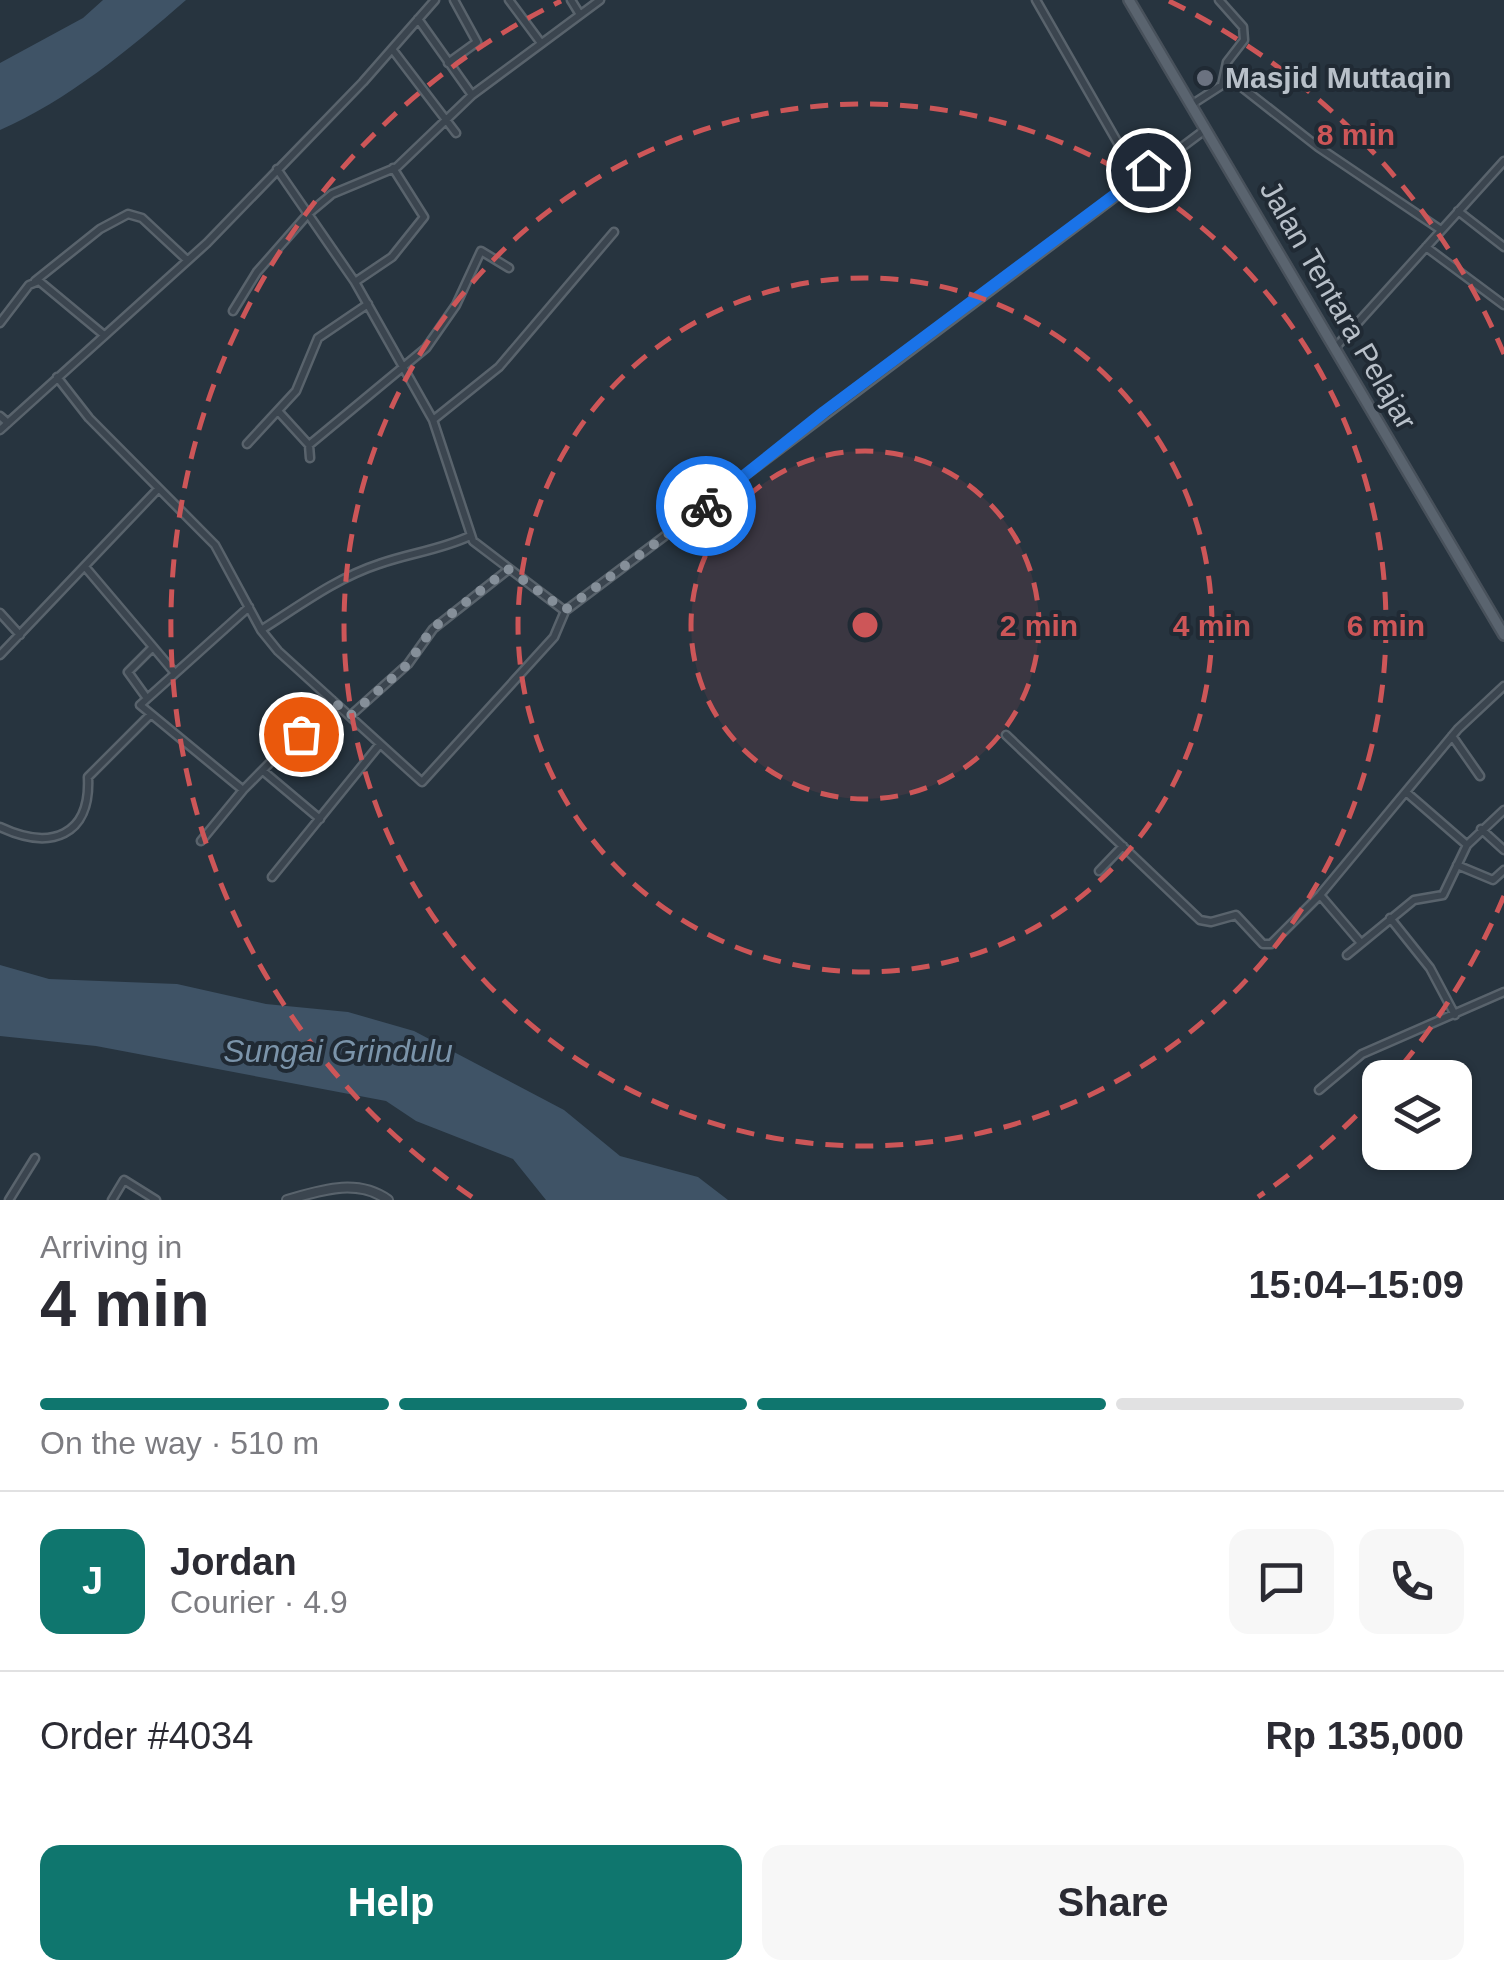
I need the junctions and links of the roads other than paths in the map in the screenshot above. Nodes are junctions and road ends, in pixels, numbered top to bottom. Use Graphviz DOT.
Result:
graph roads {
  1 [pos="435,0"];
  2 [pos="454,0"];
  3 [pos="509,0"];
  4 [pos="570,0"];
  5 [pos="600,0"];
  6 [pos="1036,0"];
  7 [pos="1128,0"];
  8 [pos="1219,0"];
  9 [pos="580,13"];
  10 [pos="418,19"];
  11 [pos="542,44"];
  12 [pos="392,49"];
  13 [pos="448,63"];
  14 [pos="1225,74"];
  15 [pos="472,96"];
  16 [pos="1191,105"];
  17 [pos="445,118"];
  18 [pos="1206,129"];
  19 [pos="456,133"];
  20 [pos="1504,162"];
  21 [pos="393,168"];
  22 [pos="277,169"];
  23 [pos="1138,178"];
  24 [pos="1458,210"];
  25 [pos="308,214"];
  26 [pos="1441,230"];
  27 [pos="614,232"];
  28 [pos="1426,247"];
  29 [pos="1504,247"];
  30 [pos="187,260"];
  31 [pos="509,268"];
  32 [pos="35,281"];
  33 [pos="355,282"];
  34 [pos="368,304"];
  35 [pos="1504,305"];
  36 [pos="234,311"];
  37 [pos="0,322"];
  38 [pos="104,334"];
  39 [pos="1334,349"];
  40 [pos="405,368"];
  41 [pos="57,377"];
  42 [pos="278,410"];
  43 [pos="0,416"];
  44 [pos="433,420"];
  45 [pos="8,423"];
  46 [pos="0,430"];
  47 [pos="248,444"];
  48 [pos="309,445"];
  49 [pos="310,458"];
  50 [pos="158,488"];
  51 [pos="470,536"];
  52 [pos="86,568"];
  53 [pos="508,569"];
  54 [pos="249,607"];
  55 [pos="565,610"];
  56 [pos="0,613"];
  57 [pos="261,630"];
  58 [pos="20,635"];
  59 [pos="1504,635"];
  60 [pos="153,647"];
  61 [pos="0,655"];
  62 [pos="174,672"];
  63 [pos="1504,686"];
  64 [pos="146,697"];
  65 [pos="332,700"];
  66 [pos="150,715"];
  67 [pos="350,716"];
  68 [pos="1006,735"];
  69 [pos="1452,736"];
  70 [pos="380,744"];
  71 [pos="263,771"];
  72 [pos="1480,776"];
  73 [pos="243,790"];
  74 [pos="1406,792"];
  75 [pos="1504,810"];
  76 [pos="320,820"];
  77 [pos="0,827"];
  78 [pos="1481,829"];
  79 [pos="201,841"];
  80 [pos="1467,845"];
  81 [pos="1124,846"];
  82 [pos="1504,850"];
  83 [pos="1457,865"];
  84 [pos="1504,870"];
  85 [pos="1100,871"];
  86 [pos="272,877"];
  87 [pos="1320,895"];
  88 [pos="1390,918"];
  89 [pos="1361,943"];
  90 [pos="1347,955"];
  91 [pos="1504,992"];
  92 [pos="1455,1015"];
  93 [pos="1318,1090"];
  94 [pos="35,1158"];
  95 [pos="0,1195"];
  96 [pos="10,1200"];
  97 [pos="112,1200"];
  98 [pos="156,1200"];
  99 [pos="287,1200"];
  100 [pos="388,1200"];
  1 -- 10 [label="street"];
  2 -- 13 [label="street"];
  3 -- 11 [label="street"];
  4 -- 9 [label="street"];
  5 -- 9 [label="street"];
  6 -- 23 [label="street"];
  7 -- 16 [label="main road, Jalan Tentara Pelajar"];
  8 -- 14 [label="street"];
  9 -- 11 [label="street"];
  10 -- 12 [label="street"];
  10 -- 13 [label="street"];
  11 -- 15 [label="street"];
  12 -- 17 [label="street"];
  12 -- 22 [label="street"];
  13 -- 15 [label="street"];
  14 -- 16 [label="street"];
  14 -- 26 [label="street"];
  15 -- 17 [label="street"];
  16 -- 18 [label="main road, Jalan Tentara Pelajar"];
  17 -- 19 [label="street"];
  17 -- 21 [label="street"];
  18 -- 23 [label="street"];
  18 -- 39 [label="main road, Jalan Tentara Pelajar"];
  20 -- 24 [label="street"];
  21 -- 25 [label="street"];
  21 -- 33 [label="street"];
  22 -- 25 [label="street"];
  22 -- 30 [label="street"];
  23 -- 55 [label="street"];
  24 -- 26 [label="street"];
  24 -- 29 [label="street"];
  25 -- 33 [label="street"];
  25 -- 36 [label="street"];
  26 -- 28 [label="street"];
  27 -- 44 [label="street"];
  28 -- 35 [label="street"];
  28 -- 39 [label="street"];
  30 -- 32 [label="street"];
  30 -- 38 [label="street"];
  31 -- 40 [label="street"];
  32 -- 37 [label="street"];
  32 -- 38 [label="street"];
  33 -- 34 [label="street"];
  34 -- 40 [label="street"];
  34 -- 42 [label="street"];
  38 -- 41 [label="street"];
  39 -- 59 [label="main road, Jalan Tentara Pelajar"];
  40 -- 44 [label="street"];
  40 -- 48 [label="street"];
  41 -- 45 [label="street"];
  41 -- 50 [label="street"];
  42 -- 47 [label="street"];
  42 -- 48 [label="street"];
  43 -- 45 [label="street"];
  44 -- 51 [label="street"];
  45 -- 46 [label="street"];
  48 -- 49 [label="street"];
  50 -- 52 [label="street"];
  50 -- 54 [label="street"];
  51 -- 53 [label="street"];
  51 -- 57 [label="street"];
  52 -- 58 [label="street"];
  52 -- 60 [label="street"];
  53 -- 55 [label="street"];
  53 -- 67 [label="street"];
  54 -- 57 [label="street"];
  54 -- 62 [label="street"];
  55 -- 70 [label="street"];
  56 -- 58 [label="street"];
  57 -- 65 [label="street"];
  58 -- 61 [label="street"];
  60 -- 62 [label="street"];
  60 -- 64 [label="street"];
  62 -- 64 [label="street"];
  63 -- 69 [label="street"];
  64 -- 66 [label="street"];
  65 -- 67 [label="street"];
  65 -- 71 [label="street"];
  66 -- 73 [label="street"];
  66 -- 77 [label="street"];
  67 -- 70 [label="street"];
  68 -- 81 [label="street"];
  69 -- 72 [label="street"];
  69 -- 74 [label="street"];
  70 -- 76 [label="street"];
  71 -- 73 [label="street"];
  71 -- 76 [label="street"];
  73 -- 79 [label="street"];
  74 -- 80 [label="street"];
  74 -- 87 [label="street"];
  75 -- 78 [label="street"];
  76 -- 86 [label="street"];
  78 -- 80 [label="street"];
  78 -- 82 [label="street"];
  80 -- 83 [label="street"];
  81 -- 85 [label="street"];
  81 -- 87 [label="street"];
  83 -- 84 [label="street"];
  83 -- 88 [label="street"];
  87 -- 89 [label="street"];
  88 -- 89 [label="street"];
  88 -- 92 [label="street"];
  89 -- 90 [label="street"];
  91 -- 92 [label="street"];
  92 -- 93 [label="street"];
  94 -- 96 [label="street"];
  95 -- 96 [label="street"];
  97 -- 98 [label="street"];
  99 -- 100 [label="street"];
}
